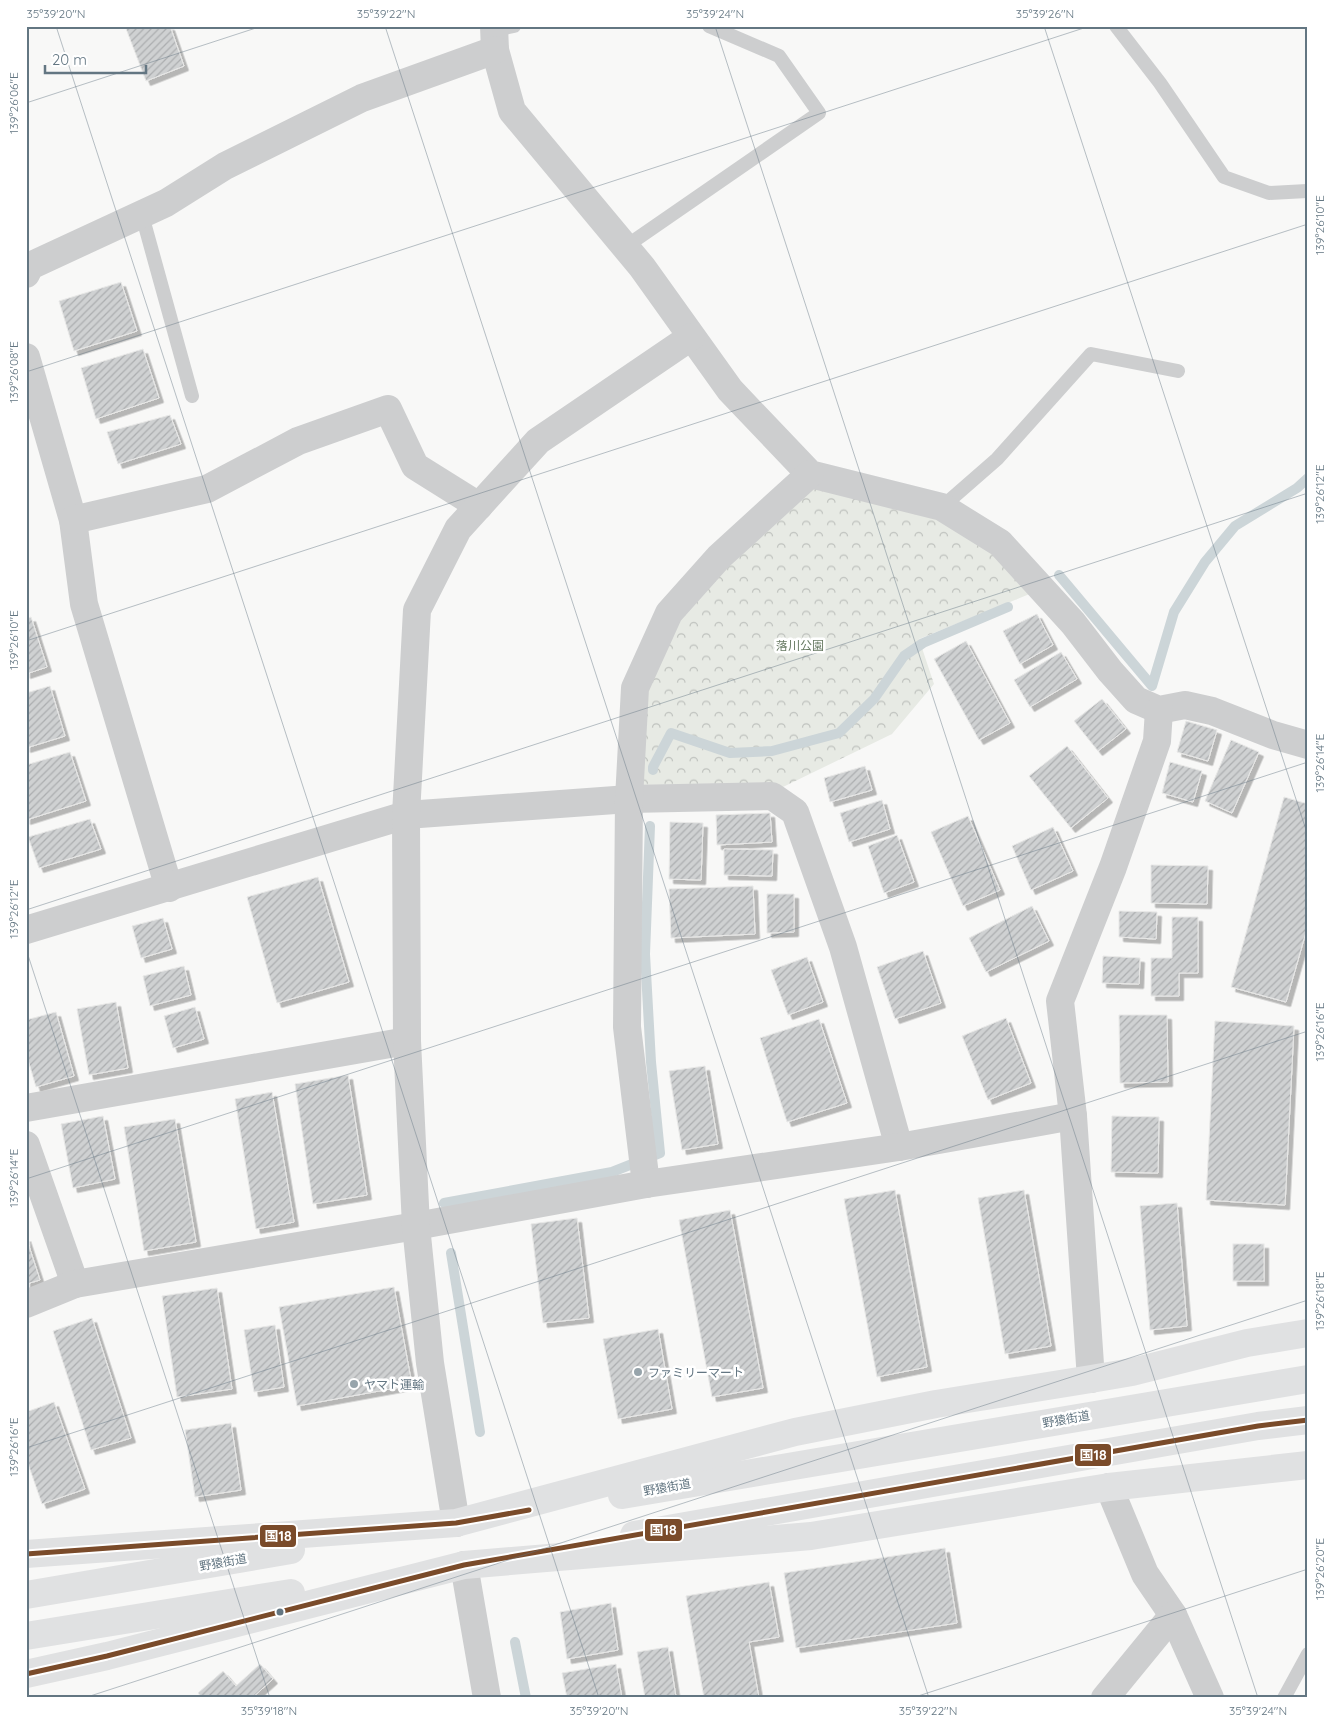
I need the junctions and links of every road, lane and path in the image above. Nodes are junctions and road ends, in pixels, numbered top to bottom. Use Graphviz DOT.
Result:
graph roads {
  1 [pos="709,26"];
  2 [pos="1116,26"];
  3 [pos="499,33"];
  4 [pos="1307,191"];
  5 [pos="142,215"];
  6 [pos="625,247"];
  7 [pos="26,274"];
  8 [pos="692,336"];
  9 [pos="26,359"];
  10 [pos="1178,371"];
  11 [pos="192,396"];
  12 [pos="810,474"];
  13 [pos="479,506"];
  14 [pos="942,507"];
  15 [pos="73,520"];
  16 [pos="1159,710"];
  17 [pos="1308,745"];
  18 [pos="629,799"];
  19 [pos="406,815"];
  20 [pos="169,888"];
  21 [pos="26,930"];
  22 [pos="407,1041"];
  23 [pos="26,1108"];
  24 [pos="1074,1116"];
  25 [pos="26,1145"];
  26 [pos="899,1147"];
  27 [pos="646,1181"];
  28 [pos="416,1226"];
  29 [pos="75,1284"];
  30 [pos="26,1304"];
  31 [pos="1308,1333"];
  32 [pos="1308,1379"];
  33 [pos="1091,1380"];
  34 [pos="1308,1420"];
  35 [pos="1308,1465"];
  36 [pos="1109,1487"];
  37 [pos="456,1522"];
  38 [pos="26,1554"];
  39 [pos="464,1565"];
  40 [pos="26,1595"];
  41 [pos="1173,1615"];
  42 [pos="26,1636"];
  43 [pos="1308,1654"];
  44 [pos="26,1674"];
  45 [pos="487,1698"];
  46 [pos="1105,1698"];
  47 [pos="1210,1698"];
  48 [pos="1284,1698"];
  1 -- 6 [label="lane"];
  2 -- 4 [label="lane"];
  3 -- 5 [label="street"];
  3 -- 6 [label="street"];
  5 -- 7 [label="street"];
  5 -- 11 [label="lane"];
  6 -- 8 [label="street"];
  8 -- 12 [label="street"];
  8 -- 13 [label="street"];
  9 -- 15 [label="street"];
  10 -- 14 [label="lane"];
  12 -- 14 [label="street"];
  12 -- 18 [label="street"];
  13 -- 15 [label="street"];
  13 -- 19 [label="street"];
  14 -- 16 [label="street"];
  15 -- 20 [label="street"];
  16 -- 17 [label="street"];
  16 -- 24 [label="street"];
  18 -- 19 [label="street"];
  18 -- 26 [label="street"];
  18 -- 27 [label="street"];
  19 -- 20 [label="street"];
  19 -- 22 [label="street"];
  20 -- 21 [label="street"];
  22 -- 23 [label="street"];
  22 -- 28 [label="street"];
  24 -- 26 [label="street"];
  24 -- 33 [label="street"];
  25 -- 29 [label="street"];
  26 -- 27 [label="street"];
  27 -- 28 [label="street"];
  28 -- 29 [label="street"];
  28 -- 37 [label="street"];
  29 -- 30 [label="street"];
  31 -- 33 [label="main road"];
  32 -- 37 [label="main road, 野猿街道"];
  33 -- 37 [label="main road"];
  34 -- 39 [label="main road"];
  35 -- 36 [label="main road"];
  36 -- 39 [label="main road"];
  36 -- 41 [label="street"];
  37 -- 38 [label="main road"];
  37 -- 40 [label="main road, 野猿街道"];
  39 -- 42 [label="main road"];
  39 -- 44 [label="main road"];
  39 -- 45 [label="street"];
  41 -- 46 [label="street"];
  41 -- 47 [label="street"];
  43 -- 48 [label="lane"];
}
